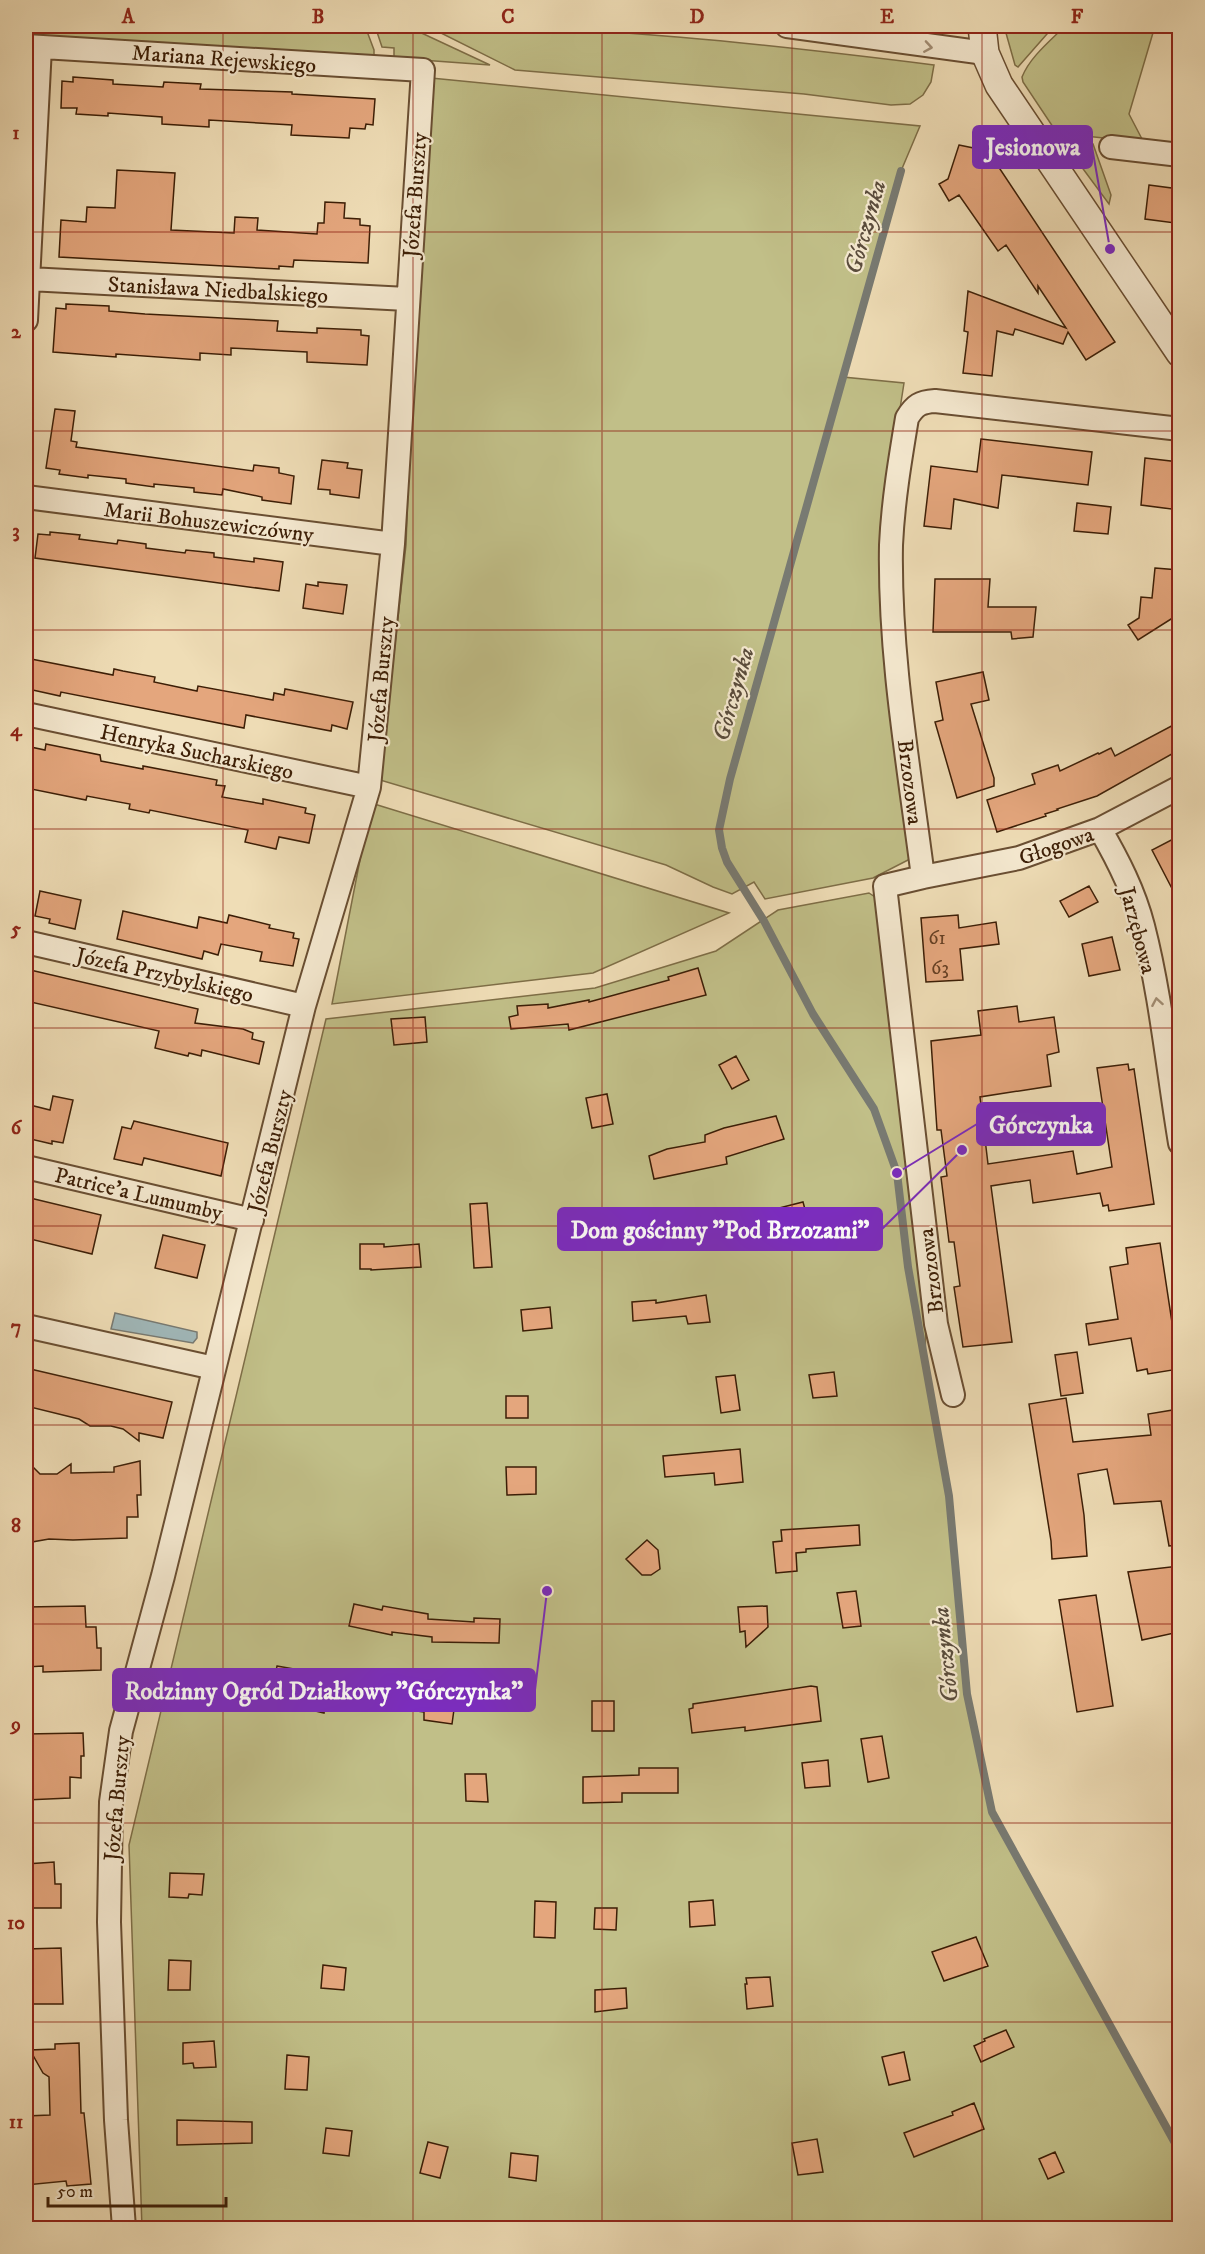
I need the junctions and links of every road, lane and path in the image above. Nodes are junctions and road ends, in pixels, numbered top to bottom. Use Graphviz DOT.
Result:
graph roads {
  1 [pos="788,26"];
  2 [pos="982,26"];
  3 [pos="32,46"];
  4 [pos="985,53"];
  5 [pos="423,70"];
  6 [pos="1111,147"];
  7 [pos="1179,155"];
  8 [pos="28,279"];
  9 [pos="407,299"];
  10 [pos="26,320"];
  11 [pos="1179,353"];
  12 [pos="1179,429"];
  13 [pos="26,497"];
  14 [pos="393,544"];
  15 [pos="26,714"];
  16 [pos="369,787"];
  17 [pos="1179,787"];
  18 [pos="1100,829"];
  19 [pos="923,877"];
  20 [pos="26,942"];
  21 [pos="304,1006"];
  22 [pos="1179,1143"];
  23 [pos="26,1167"];
  24 [pos="252,1220"];
  25 [pos="26,1326"];
  26 [pos="214,1368"];
  27 [pos="953,1395"];
  28 [pos="124,2229"];
  1 -- 4 [label="street, one-way"];
  2 -- 4 [label="street"];
  3 -- 5 [label="street, Mariana Rejewskiego"];
  3 -- 8 [label="street"];
  4 -- 11 [label="street"];
  5 -- 9 [label="street, Józefa Burszty"];
  6 -- 7 [label="street"];
  8 -- 9 [label="street, Stanisława Niedbalskiego"];
  8 -- 10 [label="street"];
  9 -- 14 [label="street, Józefa Burszty"];
  12 -- 19 [label="street, Brzozowa"];
  13 -- 14 [label="street, Marii Bohuszewiczówny"];
  14 -- 16 [label="street, Józefa Burszty"];
  15 -- 16 [label="street, Henryka Sucharskiego"];
  16 -- 21 [label="street, Józefa Burszty"];
  17 -- 18 [label="street, Głogowa"];
  18 -- 19 [label="street, Głogowa"];
  22 -- 18 [label="street, Jarzębowa, one-way"];
  19 -- 27 [label="street, Brzozowa"];
  20 -- 21 [label="street, Józefa Przybylskiego"];
  21 -- 24 [label="street, Józefa Burszty"];
  23 -- 24 [label="street, Patrice'a Lumumby"];
  24 -- 26 [label="street, Józefa Burszty"];
  25 -- 26 [label="street"];
  26 -- 28 [label="street, Józefa Burszty"];
}
